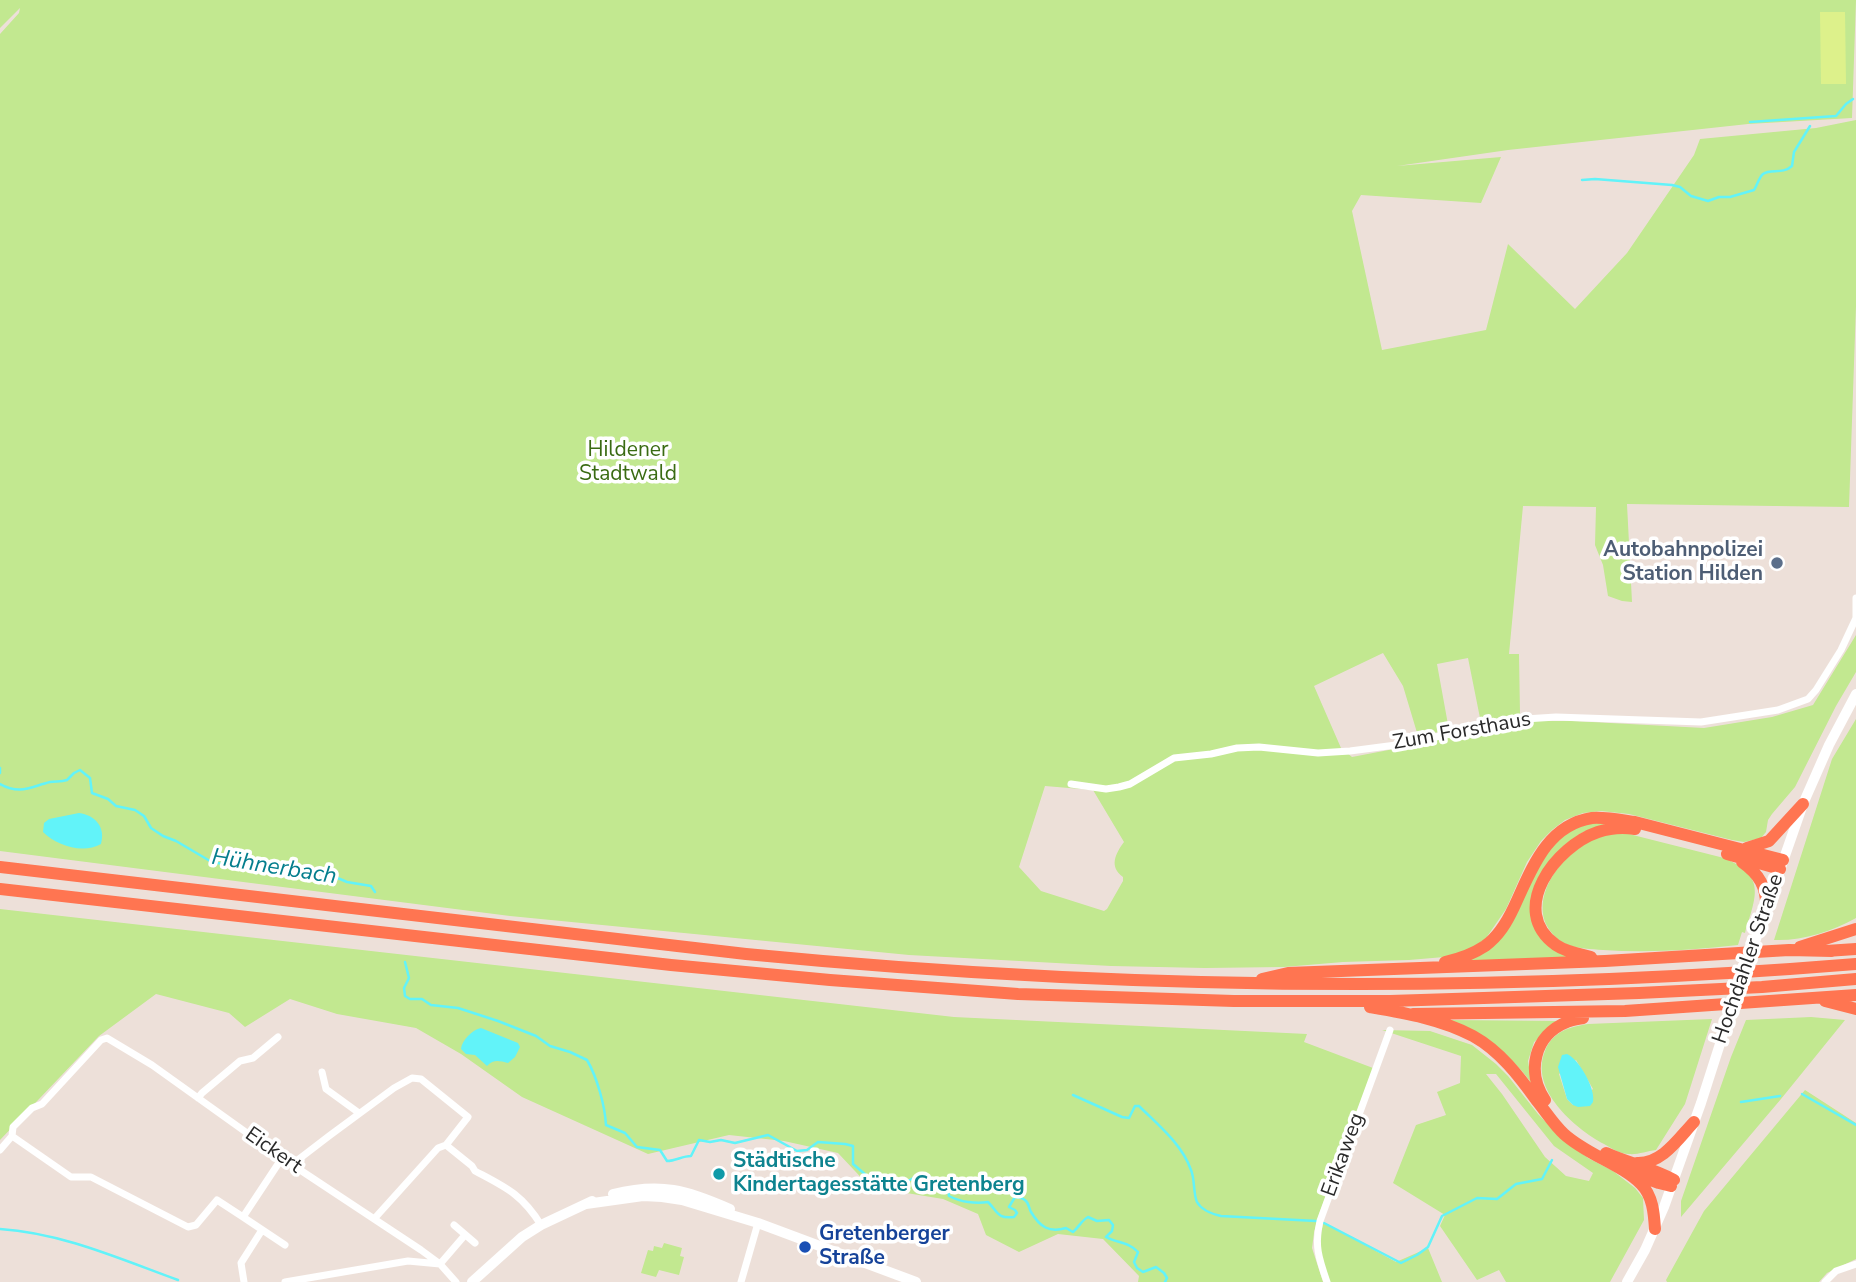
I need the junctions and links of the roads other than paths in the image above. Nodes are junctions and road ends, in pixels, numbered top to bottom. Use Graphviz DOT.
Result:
graph roads {
  1 [pos="1856,598"];
  2 [pos="1856,618"];
  3 [pos="1856,694"];
  4 [pos="1071,784"];
  5 [pos="1803,804"];
  6 [pos="1738,852"];
  7 [pos="1781,864"];
  8 [pos="0,867"];
  9 [pos="0,888"];
  10 [pos="1766,908"];
  11 [pos="1856,929"];
  12 [pos="1856,949"];
  13 [pos="1789,950"];
  14 [pos="1832,951"];
  15 [pos="1605,961"];
  16 [pos="1856,964"];
  17 [pos="1425,968"];
  18 [pos="1643,977"];
  19 [pos="1856,979"];
  20 [pos="1244,983"];
  21 [pos="1856,995"];
  22 [pos="1811,998"];
  23 [pos="1339,1002"];
  24 [pos="1856,1009"];
  25 [pos="1604,1012"];
  26 [pos="1413,1014"];
  27 [pos="1390,1030"];
  28 [pos="278,1037"];
  29 [pos="322,1072"];
  30 [pos="198,1098"];
  31 [pos="359,1113"];
  32 [pos="1694,1122"];
  33 [pos="12,1136"];
  34 [pos="446,1145"];
  35 [pos="0,1150"];
  36 [pos="282,1158"];
  37 [pos="1627,1162"];
  38 [pos="1612,1165"];
  39 [pos="294,1166"];
  40 [pos="1672,1183"];
  41 [pos="243,1217"];
  42 [pos="374,1219"];
  43 [pos="758,1223"];
  44 [pos="541,1225"];
  45 [pos="454,1226"];
  46 [pos="1655,1229"];
  47 [pos="262,1230"];
  48 [pos="465,1235"];
  49 [pos="475,1243"];
  50 [pos="285,1245"];
  51 [pos="440,1264"];
  52 [pos="1856,1264"];
  53 [pos="244,1282"];
  54 [pos="285,1282"];
  55 [pos="456,1282"];
  56 [pos="472,1282"];
  57 [pos="741,1282"];
  58 [pos="916,1282"];
  59 [pos="1327,1282"];
  60 [pos="1628,1282"];
  61 [pos="1825,1282"];
  1 -- 2 [label="street"];
  2 -- 4 [label="street, Zum Forsthaus"];
  3 -- 5 [label="main road, Hochdahler Straße"];
  5 -- 6 [label="highway"];
  5 -- 7 [label="main road, Hochdahler Straße"];
  6 -- 7 [label="highway"];
  6 -- 10 [label="highway"];
  6 -- 15 [label="highway"];
  6 -- 17 [label="highway"];
  7 -- 10 [label="main road, Hochdahler Straße"];
  8 -- 20 [label="highway"];
  9 -- 23 [label="highway"];
  10 -- 32 [label="main road, Hochdahler Straße"];
  11 -- 13 [label="highway"];
  12 -- 14 [label="highway"];
  13 -- 14 [label="highway"];
  13 -- 15 [label="highway"];
  14 -- 18 [label="highway"];
  15 -- 17 [label="highway"];
  16 -- 18 [label="highway"];
  17 -- 20 [label="highway"];
  18 -- 20 [label="highway"];
  19 -- 23 [label="highway"];
  21 -- 22 [label="highway"];
  22 -- 24 [label="highway"];
  22 -- 25 [label="highway"];
  23 -- 26 [label="highway"];
  25 -- 26 [label="highway"];
  25 -- 37 [label="highway"];
  26 -- 38 [label="highway"];
  27 -- 59 [label="street, Erikaweg"];
  28 -- 30 [label="street"];
  29 -- 31 [label="street"];
  30 -- 33 [label="street, Eickert"];
  30 -- 36 [label="street, Eickert"];
  31 -- 34 [label="street"];
  31 -- 39 [label="street"];
  32 -- 37 [label="highway"];
  32 -- 40 [label="main road, Hochdahler Straße"];
  33 -- 35 [label="street"];
  33 -- 41 [label="street"];
  34 -- 42 [label="street"];
  34 -- 44 [label="street"];
  36 -- 39 [label="street, Eickert"];
  36 -- 41 [label="street"];
  37 -- 40 [label="highway"];
  38 -- 40 [label="highway"];
  38 -- 46 [label="highway"];
  39 -- 42 [label="street, Eickert"];
  40 -- 46 [label="main road, Hochdahler Straße"];
  41 -- 47 [label="street"];
  42 -- 51 [label="street, Eickert"];
  43 -- 44 [label="main road"];
  43 -- 57 [label="street"];
  43 -- 58 [label="main road"];
  44 -- 56 [label="main road"];
  45 -- 48 [label="street"];
  46 -- 60 [label="main road, Hochdahler Straße"];
  47 -- 50 [label="street"];
  47 -- 53 [label="street"];
  48 -- 49 [label="street"];
  48 -- 51 [label="street"];
  51 -- 54 [label="street"];
  51 -- 55 [label="street, Eickert"];
  52 -- 61 [label="street"];
}
